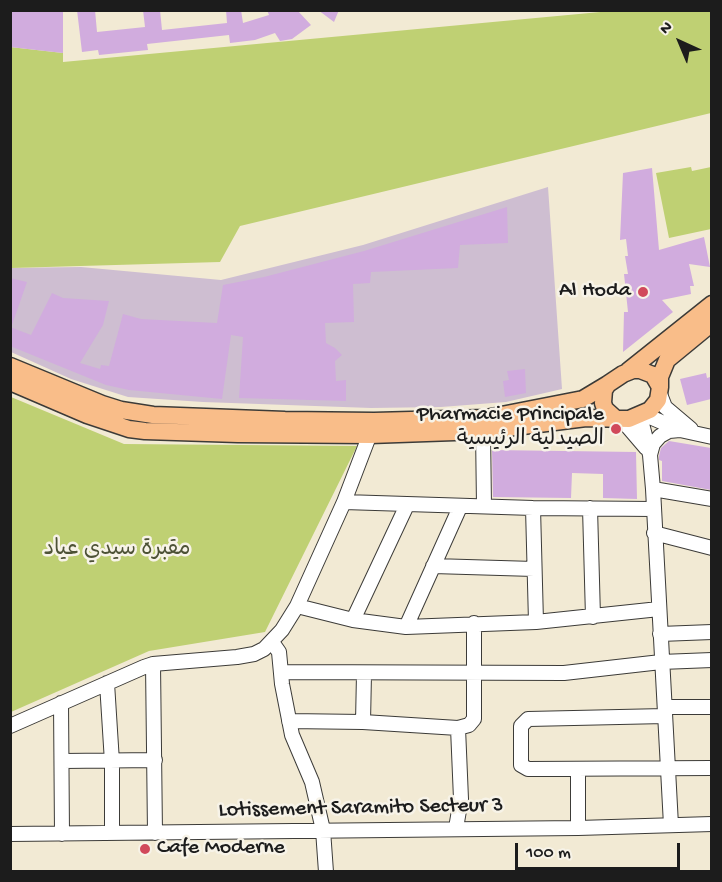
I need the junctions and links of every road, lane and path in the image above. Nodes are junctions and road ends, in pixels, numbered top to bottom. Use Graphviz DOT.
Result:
graph roads {
  1 [pos="711,304"];
  2 [pos="711,323"];
  3 [pos="10,366"];
  4 [pos="623,374"];
  5 [pos="10,382"];
  6 [pos="608,384"];
  7 [pos="35,385"];
  8 [pos="660,390"];
  9 [pos="641,415"];
  10 [pos="619,419"];
  11 [pos="372,428"];
  12 [pos="680,430"];
  13 [pos="483,431"];
  14 [pos="697,434"];
  15 [pos="711,437"];
  16 [pos="650,455"];
  17 [pos="653,489"];
  18 [pos="711,499"];
  19 [pos="344,502"];
  20 [pos="407,505"];
  21 [pos="460,507"];
  22 [pos="484,507"];
  23 [pos="532,508"];
  24 [pos="590,508"];
  25 [pos="654,509"];
  26 [pos="654,533"];
  27 [pos="711,548"];
  28 [pos="433,566"];
  29 [pos="534,569"];
  30 [pos="297,606"];
  31 [pos="659,609"];
  32 [pos="593,617"];
  33 [pos="353,620"];
  34 [pos="536,622"];
  35 [pos="474,623"];
  36 [pos="406,627"];
  37 [pos="711,632"];
  38 [pos="660,634"];
  39 [pos="272,642"];
  40 [pos="711,660"];
  41 [pos="661,662"];
  42 [pos="153,664"];
  43 [pos="281,672"];
  44 [pos="364,674"];
  45 [pos="475,674"];
  46 [pos="107,683"];
  47 [pos="61,703"];
  48 [pos="711,707"];
  49 [pos="665,711"];
  50 [pos="289,721"];
  51 [pos="363,722"];
  52 [pos="10,726"];
  53 [pos="458,728"];
  54 [pos="155,760"];
  55 [pos="63,761"];
  56 [pos="112,762"];
  57 [pos="668,768"];
  58 [pos="711,768"];
  59 [pos="578,769"];
  60 [pos="711,824"];
  61 [pos="671,825"];
  62 [pos="456,828"];
  63 [pos="578,828"];
  64 [pos="323,830"];
  65 [pos="112,833"];
  66 [pos="154,833"];
  67 [pos="10,834"];
  68 [pos="63,834"];
  69 [pos="326,872"];
  1 -- 4 [label="main road"];
  2 -- 8 [label="main road"];
  3 -- 7 [label="main road"];
  4 -- 6 [label="main road"];
  4 -- 8 [label="main road"];
  5 -- 7 [label="main road"];
  6 -- 10 [label="main road"];
  6 -- 11 [label="main road"];
  7 -- 11 [label="main road"];
  8 -- 9 [label="main road"];
  8 -- 14 [label="street"];
  9 -- 10 [label="main road"];
  9 -- 12 [label="street"];
  9 -- 16 [label="street"];
  10 -- 13 [label="main road"];
  10 -- 16 [label="street"];
  11 -- 13 [label="main road"];
  11 -- 19 [label="street"];
  12 -- 14 [label="street"];
  12 -- 16 [label="street"];
  13 -- 22 [label="street"];
  14 -- 15 [label="street"];
  16 -- 17 [label="street"];
  17 -- 18 [label="street"];
  17 -- 25 [label="street"];
  19 -- 20 [label="street"];
  19 -- 30 [label="street"];
  20 -- 21 [label="street"];
  20 -- 33 [label="street"];
  21 -- 22 [label="street"];
  21 -- 28 [label="street"];
  22 -- 23 [label="street"];
  23 -- 24 [label="street"];
  23 -- 29 [label="street"];
  24 -- 25 [label="street"];
  24 -- 32 [label="street"];
  25 -- 26 [label="street"];
  26 -- 27 [label="street"];
  26 -- 31 [label="street"];
  28 -- 29 [label="street"];
  28 -- 36 [label="street"];
  29 -- 34 [label="street"];
  30 -- 33 [label="street"];
  30 -- 39 [label="street"];
  31 -- 32 [label="street"];
  31 -- 38 [label="street"];
  32 -- 34 [label="street"];
  33 -- 36 [label="street"];
  34 -- 35 [label="street"];
  35 -- 36 [label="street"];
  35 -- 45 [label="street"];
  37 -- 38 [label="street"];
  38 -- 41 [label="street"];
  39 -- 42 [label="street"];
  39 -- 43 [label="street"];
  40 -- 41 [label="street"];
  41 -- 45 [label="street"];
  41 -- 49 [label="street"];
  42 -- 46 [label="street"];
  42 -- 54 [label="street"];
  43 -- 44 [label="street"];
  43 -- 50 [label="street"];
  44 -- 45 [label="street"];
  44 -- 51 [label="street"];
  45 -- 53 [label="street"];
  46 -- 47 [label="street"];
  46 -- 56 [label="street"];
  47 -- 52 [label="street"];
  47 -- 55 [label="street"];
  48 -- 49 [label="street"];
  49 -- 57 [label="street"];
  49 -- 59 [label="street"];
  50 -- 51 [label="street"];
  50 -- 64 [label="street"];
  51 -- 53 [label="street"];
  53 -- 62 [label="street"];
  54 -- 56 [label="street"];
  54 -- 66 [label="street"];
  55 -- 56 [label="street"];
  55 -- 68 [label="street"];
  56 -- 65 [label="street"];
  57 -- 58 [label="street"];
  57 -- 59 [label="street"];
  57 -- 61 [label="street"];
  59 -- 63 [label="street"];
  60 -- 61 [label="street, Lotissement Saramito Secteur 3"];
  61 -- 63 [label="street, Lotissement Saramito Secteur 3"];
  62 -- 63 [label="street, Lotissement Saramito Secteur 3"];
  62 -- 64 [label="street, Lotissement Saramito Secteur 3"];
  64 -- 66 [label="street, Lotissement Saramito Secteur 3"];
  64 -- 69 [label="street"];
  65 -- 66 [label="street, Lotissement Saramito Secteur 3"];
  65 -- 68 [label="street, Lotissement Saramito Secteur 3"];
  67 -- 68 [label="street, Lotissement Saramito Secteur 3"];
}
